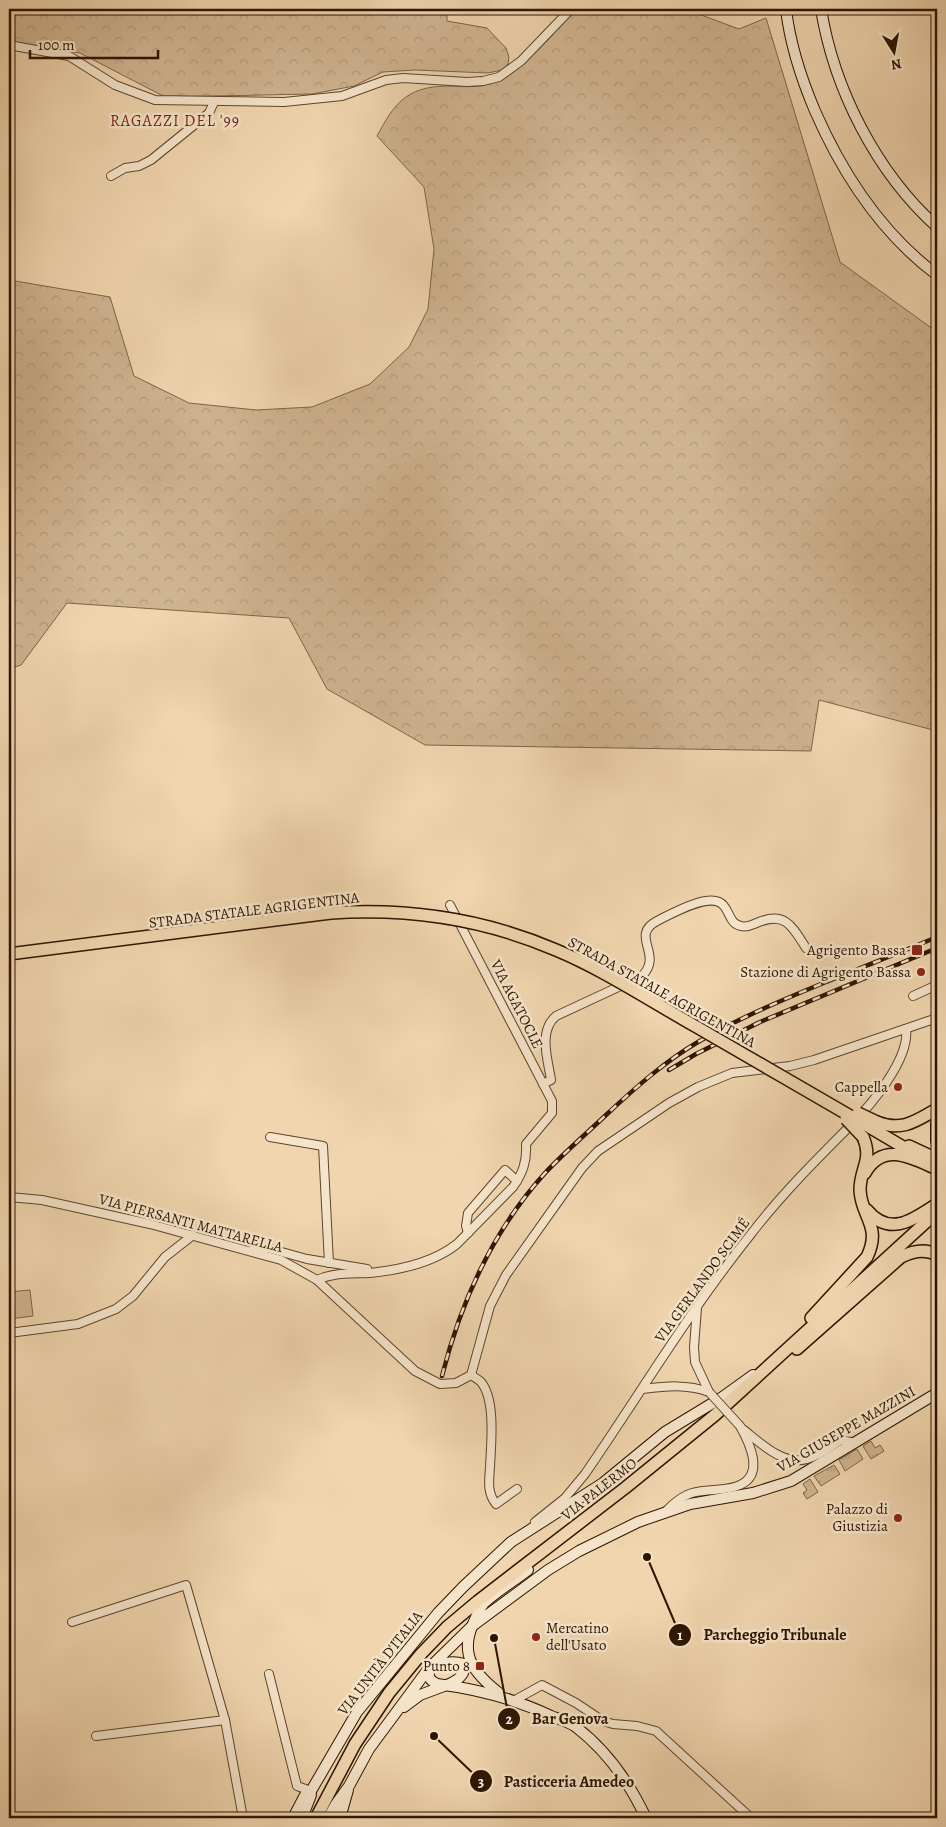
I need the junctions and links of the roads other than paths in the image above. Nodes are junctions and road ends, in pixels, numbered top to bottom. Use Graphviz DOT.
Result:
graph roads {
  1 [pos="571,9"];
  2 [pos="786,9"];
  3 [pos="821,9"];
  4 [pos="9,45"];
  5 [pos="214,102"];
  6 [pos="111,176"];
  7 [pos="937,227"];
  8 [pos="937,275"];
  9 [pos="450,905"];
  10 [pos="806,948"];
  11 [pos="9,954"];
  12 [pos="937,985"];
  13 [pos="913,996"];
  14 [pos="937,1018"];
  15 [pos="906,1030"];
  16 [pos="543,1084"];
  17 [pos="795,1084"];
  18 [pos="937,1109"];
  19 [pos="937,1123"];
  20 [pos="874,1125"];
  21 [pos="270,1137"];
  22 [pos="937,1141"];
  23 [pos="937,1159"];
  24 [pos="937,1168"];
  25 [pos="863,1177"];
  26 [pos="517,1181"];
  27 [pos="9,1197"];
  28 [pos="937,1204"];
  29 [pos="864,1206"];
  30 [pos="937,1212"];
  31 [pos="468,1233"];
  32 [pos="193,1235"];
  33 [pos="249,1250"];
  34 [pos="937,1255"];
  35 [pos="329,1264"];
  36 [pos="376,1272"];
  37 [pos="317,1280"];
  38 [pos="697,1306"];
  39 [pos="9,1333"];
  40 [pos="783,1352"];
  41 [pos="471,1374"];
  42 [pos="643,1389"];
  43 [pos="709,1392"];
  44 [pos="937,1393"];
  45 [pos="740,1426"];
  46 [pos="855,1443"];
  47 [pos="517,1488"];
  48 [pos="626,1488"];
  49 [pos="665,1512"];
  50 [pos="560,1538"];
  51 [pos="511,1542"];
  52 [pos="72,1622"];
  53 [pos="471,1627"];
  54 [pos="467,1639"];
  55 [pos="464,1664"];
  56 [pos="429,1668"];
  57 [pos="475,1672"];
  58 [pos="269,1674"];
  59 [pos="446,1685"];
  60 [pos="503,1697"];
  61 [pos="515,1700"];
  62 [pos="393,1715"];
  63 [pos="225,1720"];
  64 [pos="96,1736"];
  65 [pos="349,1786"];
  66 [pos="311,1791"];
  67 [pos="301,1816"];
  68 [pos="244,1818"];
  69 [pos="316,1818"];
  70 [pos="328,1818"];
  71 [pos="340,1818"];
  72 [pos="646,1818"];
  73 [pos="751,1818"];
  1 -- 5 [label="street"];
  2 -- 8 [label="street"];
  3 -- 7 [label="street"];
  4 -- 5 [label="street"];
  5 -- 6 [label="street"];
  9 -- 16 [label="street, VIA AGATOCLE"];
  10 -- 16 [label="street"];
  11 -- 17 [label="main road, STRADA STATALE AGRIGENTINA, bridge"];
  12 -- 13 [label="street"];
  14 -- 15 [label="street"];
  15 -- 38 [label="street, VIA GERLANDO SCIMÉ"];
  15 -- 41 [label="street"];
  16 -- 26 [label="street, VIA AGATOCLE"];
  17 -- 20 [label="main road, bridge"];
  17 -- 25 [label="main road, bridge"];
  18 -- 20 [label="main road"];
  19 -- 22 [label="main road"];
  20 -- 23 [label="main road"];
  20 -- 24 [label="main road"];
  21 -- 35 [label="street"];
  24 -- 25 [label="main road"];
  25 -- 29 [label="main road"];
  26 -- 31 [label="street"];
  26 -- 31 [label="street"];
  27 -- 32 [label="street, VIA PIERSANTI MATTARELLA"];
  28 -- 29 [label="main road"];
  29 -- 40 [label="main road"];
  30 -- 40 [label="main road, VIA PALERMO"];
  31 -- 36 [label="street"];
  32 -- 33 [label="street, VIA PIERSANTI MATTARELLA"];
  32 -- 39 [label="street"];
  33 -- 35 [label="street"];
  33 -- 37 [label="street, VIA PIERSANTI MATTARELLA"];
  34 -- 48 [label="main road"];
  35 -- 36 [label="street"];
  36 -- 37 [label="street"];
  37 -- 41 [label="street, VIA PIERSANTI MATTARELLA"];
  38 -- 42 [label="street, VIA GERLANDO SCIMÉ"];
  38 -- 43 [label="street"];
  40 -- 48 [label="main road, VIA PALERMO"];
  40 -- 51 [label="street, VIA UNITÀ D'ITALIA"];
  41 -- 47 [label="street"];
  42 -- 43 [label="street"];
  42 -- 51 [label="street, VIA GERLANDO SCIMÉ"];
  43 -- 45 [label="street, bridge"];
  44 -- 46 [label="street, VIA GIUSEPPE MAZZINI"];
  45 -- 46 [label="street"];
  45 -- 49 [label="street"];
  46 -- 49 [label="street, VIA GIUSEPPE MAZZINI"];
  48 -- 50 [label="main road, VIA PALERMO"];
  49 -- 53 [label="street, VIA GIUSEPPE MAZZINI"];
  50 -- 53 [label="street"];
  50 -- 69 [label="main road, VIA PALERMO"];
  51 -- 66 [label="street, VIA UNITÀ D'ITALIA"];
  52 -- 63 [label="street"];
  53 -- 54 [label="street"];
  53 -- 56 [label="street, VIA GIUSEPPE MAZZINI"];
  54 -- 55 [label="street"];
  54 -- 57 [label="street"];
  55 -- 56 [label="street"];
  55 -- 57 [label="street"];
  55 -- 59 [label="street"];
  56 -- 59 [label="street"];
  56 -- 62 [label="street, VIA GIUSEPPE MAZZINI"];
  57 -- 60 [label="street"];
  58 -- 66 [label="street"];
  59 -- 60 [label="street"];
  59 -- 62 [label="street, VIA GIUSEPPE MAZZINI"];
  60 -- 61 [label="street"];
  61 -- 72 [label="street"];
  61 -- 73 [label="street"];
  62 -- 65 [label="street, VIA GIUSEPPE MAZZINI"];
  63 -- 64 [label="street"];
  63 -- 68 [label="street"];
  65 -- 70 [label="street, VIA GIUSEPPE MAZZINI"];
  65 -- 71 [label="street, VIA GIUSEPPE MAZZINI"];
  66 -- 67 [label="street, VIA UNITÀ D'ITALIA"];
}
